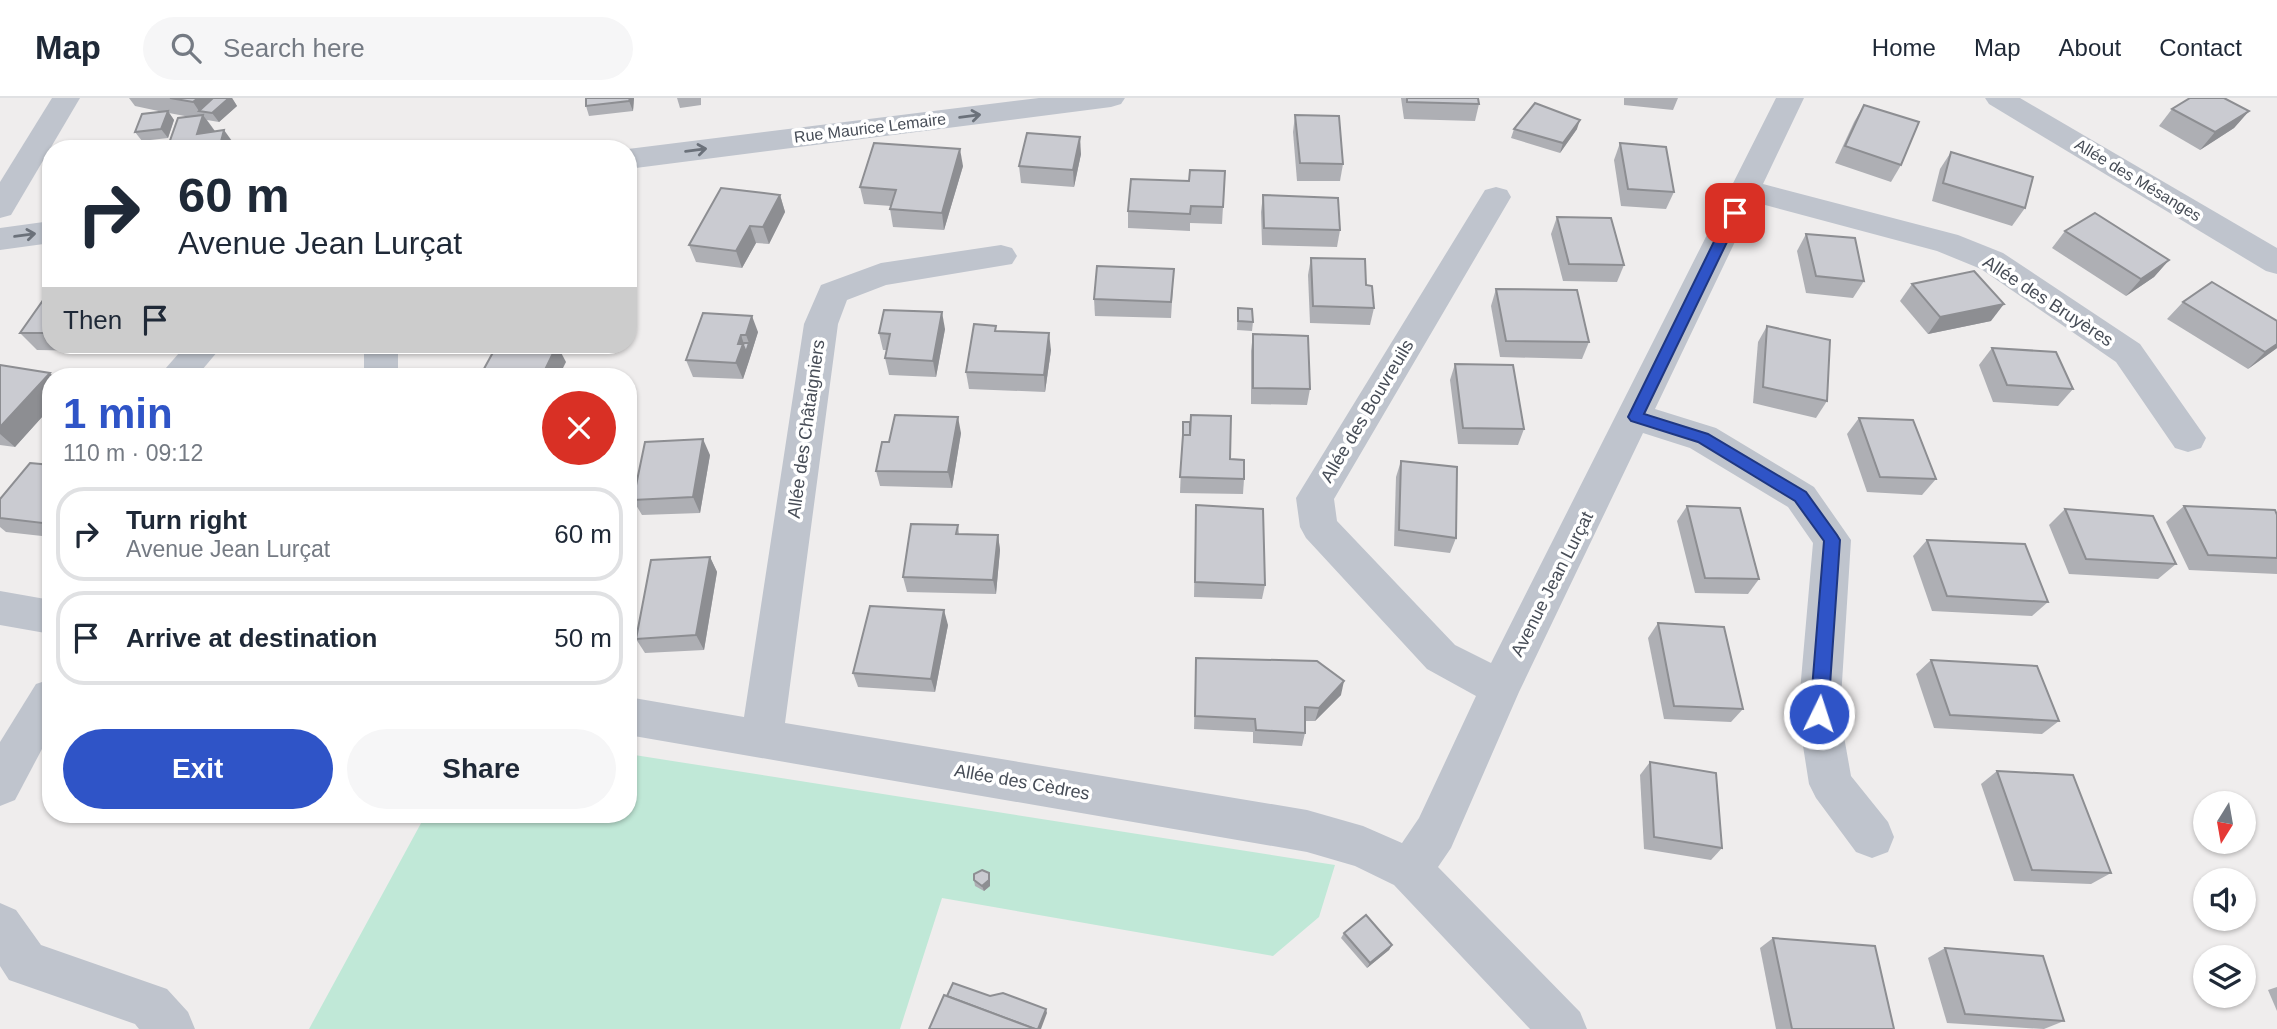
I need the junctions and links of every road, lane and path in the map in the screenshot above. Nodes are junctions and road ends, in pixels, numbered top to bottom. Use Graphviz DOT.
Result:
graph roads {
  1 [pos="66,98"];
  2 [pos="1111,98"];
  3 [pos="1790,98"];
  4 [pos="1999,98"];
  5 [pos="637,158"];
  6 [pos="1746,190"];
  7 [pos="1496,197"];
  8 [pos="0,208"];
  9 [pos="42,233"];
  10 [pos="0,239"];
  11 [pos="1001,256"];
  12 [pos="2277,263"];
  13 [pos="197,354"];
  14 [pos="184,368"];
  15 [pos="1636,417"];
  16 [pos="2188,438"];
  17 [pos="0,608"];
  18 [pos="42,615"];
  19 [pos="1500,688"];
  20 [pos="42,710"];
  21 [pos="637,717"];
  22 [pos="762,738"];
  23 [pos="0,786"];
  24 [pos="1872,837"];
  25 [pos="1410,870"];
  26 [pos="0,926"];
  27 [pos="171,1029"];
  28 [pos="1563,1029"];
  1 -- 8 [label="street"];
  5 -- 2 [label="street, Rue Maurice Lemaire, one-way"];
  3 -- 6 [label="street, Avenue Jean Lurçat"];
  4 -- 12 [label="street, Allée des Mésanges"];
  6 -- 15 [label="street, Avenue Jean Lurçat"];
  6 -- 16 [label="street, Allée des Bruyères"];
  7 -- 19 [label="street, Allée des Bouvreuils"];
  10 -- 9 [label="street, one-way"];
  11 -- 22 [label="street, Allée des Châtaigniers"];
  13 -- 14 [label="street"];
  15 -- 19 [label="street, Avenue Jean Lurçat"];
  15 -- 24 [label="street"];
  17 -- 18 [label="street"];
  19 -- 25 [label="street, Avenue Jean Lurçat"];
  20 -- 23 [label="street"];
  21 -- 22 [label="street, Allée des Cèdres"];
  22 -- 25 [label="street, Allée des Cèdres"];
  25 -- 28 [label="street"];
  26 -- 27 [label="street"];
}
